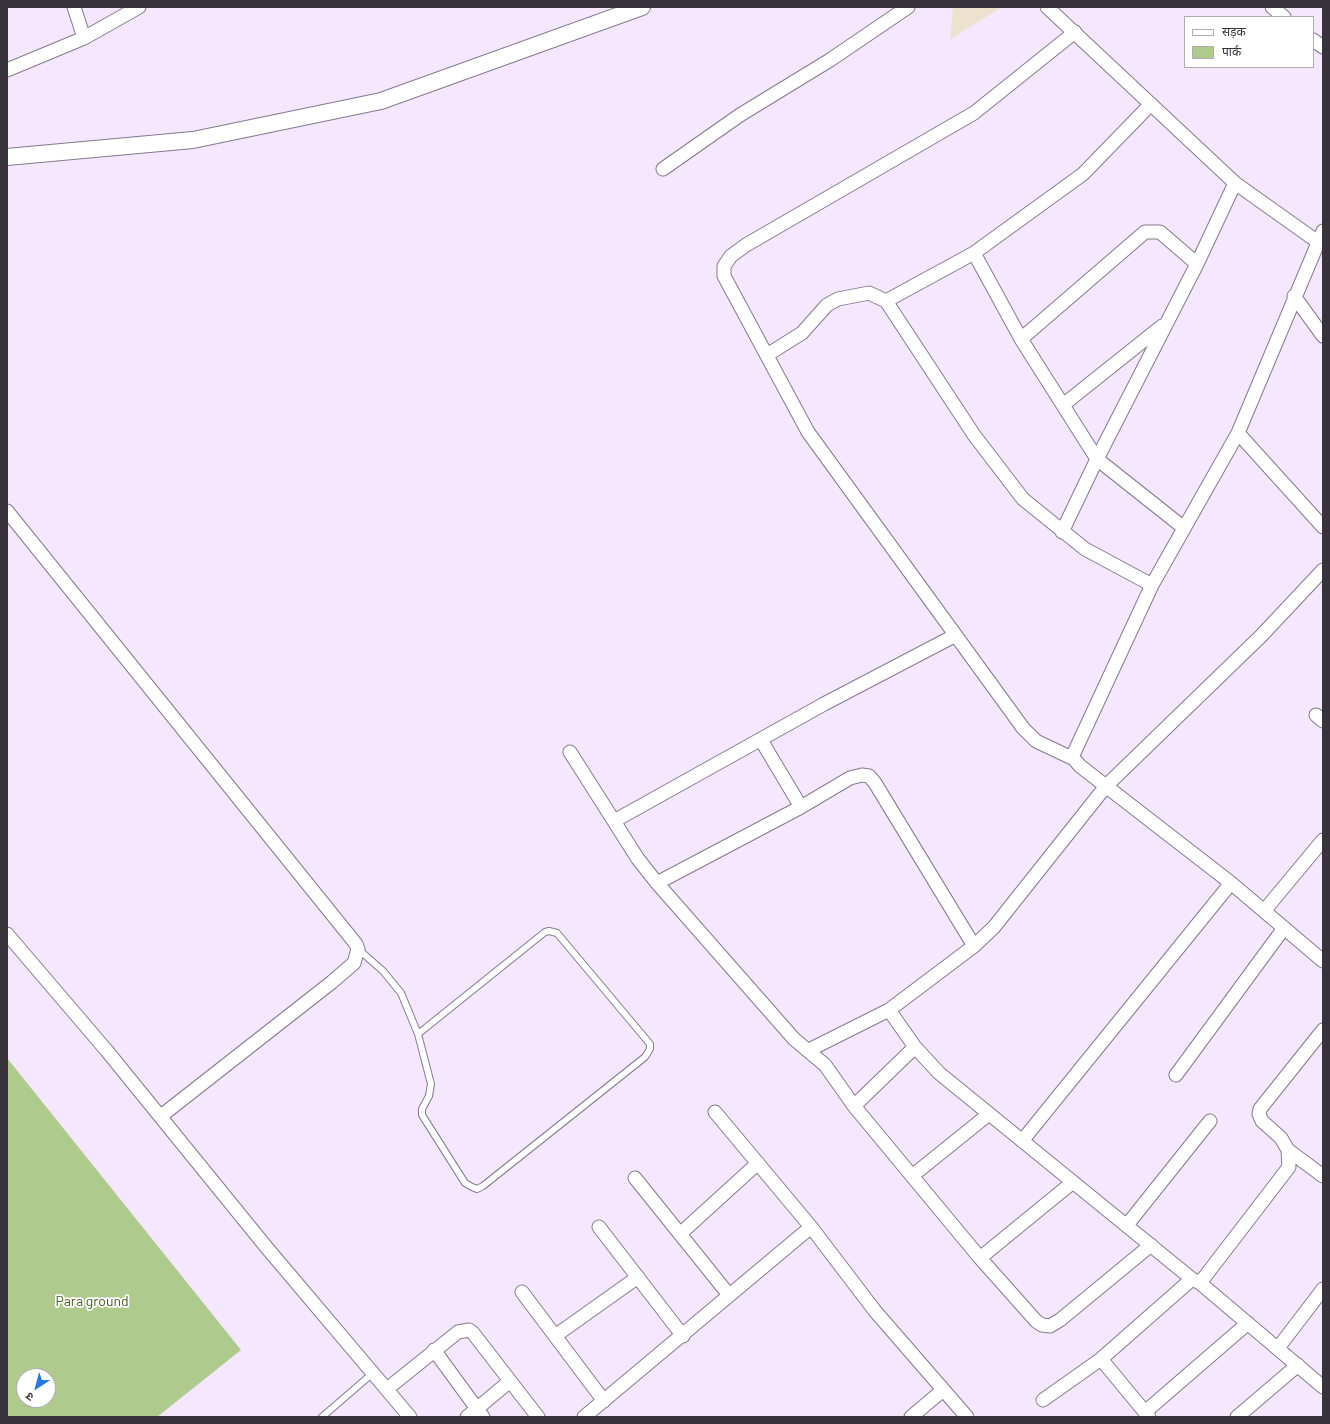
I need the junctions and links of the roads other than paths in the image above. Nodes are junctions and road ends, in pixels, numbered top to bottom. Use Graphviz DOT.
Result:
graph roads {
  1 [pos="74,7"];
  2 [pos="139,7"];
  3 [pos="642,7"];
  4 [pos="908,7"];
  5 [pos="1047,7"];
  6 [pos="1272,7"];
  7 [pos="1283,16"];
  8 [pos="1075,32"];
  9 [pos="84,38"];
  10 [pos="1314,41"];
  11 [pos="1323,47"];
  12 [pos="7,70"];
  13 [pos="1151,104"];
  14 [pos="7,157"];
  15 [pos="664,169"];
  16 [pos="1235,182"];
  17 [pos="1321,236"];
  18 [pos="974,253"];
  19 [pos="1196,264"];
  20 [pos="1294,296"];
  21 [pos="886,301"];
  22 [pos="1167,322"];
  23 [pos="1323,336"];
  24 [pos="1021,339"];
  25 [pos="767,356"];
  26 [pos="1063,405"];
  27 [pos="1238,433"];
  28 [pos="1097,459"];
  29 [pos="7,511"];
  30 [pos="1323,527"];
  31 [pos="1184,528"];
  32 [pos="1062,532"];
  33 [pos="1323,570"];
  34 [pos="1152,585"];
  35 [pos="954,636"];
  36 [pos="761,740"];
  37 [pos="570,752"];
  38 [pos="1074,759"];
  39 [pos="1106,786"];
  40 [pos="801,807"];
  41 [pos="614,821"];
  42 [pos="1323,840"];
  43 [pos="657,883"];
  44 [pos="1231,883"];
  45 [pos="1264,911"];
  46 [pos="1284,928"];
  47 [pos="7,934"];
  48 [pos="974,946"];
  49 [pos="358,949"];
  50 [pos="1323,961"];
  51 [pos="889,1010"];
  52 [pos="1323,1030"];
  53 [pos="418,1034"];
  54 [pos="915,1047"];
  55 [pos="809,1050"];
  56 [pos="1176,1075"];
  57 [pos="854,1106"];
  58 [pos="716,1112"];
  59 [pos="989,1114"];
  60 [pos="161,1116"];
  61 [pos="1210,1121"];
  62 [pos="1022,1141"];
  63 [pos="1288,1150"];
  64 [pos="758,1164"];
  65 [pos="912,1176"];
  66 [pos="1323,1176"];
  67 [pos="635,1178"];
  68 [pos="1073,1182"];
  69 [pos="1127,1225"];
  70 [pos="600,1227"];
  71 [pos="811,1227"];
  72 [pos="680,1234"];
  73 [pos="1151,1245"];
  74 [pos="980,1258"];
  75 [pos="638,1277"];
  76 [pos="1196,1281"];
  77 [pos="1323,1289"];
  78 [pos="522,1292"];
  79 [pos="729,1295"];
  80 [pos="1248,1323"];
  81 [pos="555,1336"];
  82 [pos="683,1336"];
  83 [pos="1278,1348"];
  84 [pos="434,1350"];
  85 [pos="1101,1359"];
  86 [pos="1298,1365"];
  87 [pos="373,1373"];
  88 [pos="510,1381"];
  89 [pos="1323,1387"];
  90 [pos="387,1389"];
  91 [pos="943,1390"];
  92 [pos="604,1400"];
  93 [pos="1043,1400"];
  94 [pos="476,1414"];
  95 [pos="1147,1415"];
  96 [pos="322,1417"];
  97 [pos="410,1417"];
  98 [pos="538,1417"];
  99 [pos="584,1417"];
  100 [pos="911,1417"];
  101 [pos="967,1417"];
  102 [pos="1237,1417"];
  1 -- 9 [label="street"];
  2 -- 9 [label="street"];
  3 -- 14 [label="street"];
  4 -- 15 [label="street"];
  5 -- 8 [label="street"];
  6 -- 7 [label="street"];
  8 -- 13 [label="street"];
  8 -- 25 [label="street"];
  9 -- 12 [label="street"];
  10 -- 11 [label="street"];
  13 -- 16 [label="street"];
  13 -- 18 [label="street"];
  16 -- 17 [label="street"];
  16 -- 19 [label="street"];
  17 -- 20 [label="street"];
  18 -- 21 [label="street"];
  18 -- 24 [label="street"];
  19 -- 22 [label="street"];
  19 -- 24 [label="street"];
  20 -- 23 [label="street"];
  20 -- 27 [label="street"];
  21 -- 25 [label="street"];
  21 -- 32 [label="street"];
  22 -- 26 [label="street"];
  22 -- 28 [label="street"];
  24 -- 26 [label="street"];
  25 -- 35 [label="street"];
  26 -- 28 [label="street"];
  27 -- 30 [label="street"];
  27 -- 31 [label="street"];
  28 -- 31 [label="street"];
  28 -- 32 [label="street"];
  29 -- 49 [label="street"];
  31 -- 34 [label="street"];
  32 -- 34 [label="street"];
  33 -- 39 [label="street"];
  34 -- 38 [label="street"];
  35 -- 36 [label="street"];
  35 -- 38 [label="street"];
  36 -- 40 [label="street"];
  36 -- 41 [label="street"];
  37 -- 41 [label="street"];
  38 -- 39 [label="street"];
  39 -- 44 [label="street"];
  39 -- 48 [label="street"];
  40 -- 43 [label="street"];
  40 -- 48 [label="street"];
  41 -- 43 [label="street"];
  42 -- 45 [label="street"];
  43 -- 55 [label="street"];
  44 -- 45 [label="street"];
  44 -- 62 [label="street"];
  45 -- 46 [label="street"];
  46 -- 50 [label="street"];
  46 -- 56 [label="street"];
  47 -- 60 [label="street"];
  48 -- 51 [label="street"];
  49 -- 53 [label="lane"];
  49 -- 60 [label="street"];
  51 -- 54 [label="street"];
  51 -- 55 [label="street"];
  52 -- 63 [label="street"];
  53 -- 53 [label="lane"];
  54 -- 57 [label="street"];
  54 -- 59 [label="street"];
  55 -- 57 [label="street"];
  57 -- 65 [label="street"];
  58 -- 64 [label="street"];
  59 -- 62 [label="street"];
  59 -- 65 [label="street"];
  60 -- 87 [label="street"];
  61 -- 69 [label="street"];
  62 -- 68 [label="street"];
  63 -- 66 [label="street"];
  63 -- 76 [label="street"];
  64 -- 71 [label="street"];
  64 -- 72 [label="street"];
  65 -- 74 [label="street"];
  67 -- 72 [label="street"];
  68 -- 69 [label="street"];
  68 -- 74 [label="street"];
  69 -- 73 [label="street"];
  70 -- 75 [label="street"];
  71 -- 79 [label="street"];
  71 -- 91 [label="street"];
  72 -- 79 [label="street"];
  73 -- 74 [label="street"];
  73 -- 76 [label="street"];
  75 -- 81 [label="street"];
  75 -- 82 [label="street"];
  76 -- 80 [label="street"];
  76 -- 85 [label="street"];
  77 -- 83 [label="street"];
  78 -- 81 [label="street"];
  79 -- 82 [label="street"];
  80 -- 83 [label="street"];
  80 -- 95 [label="street"];
  81 -- 92 [label="street"];
  82 -- 92 [label="street"];
  83 -- 86 [label="street"];
  84 -- 88 [label="street"];
  84 -- 90 [label="street"];
  84 -- 94 [label="street"];
  85 -- 93 [label="street"];
  85 -- 95 [label="street"];
  86 -- 89 [label="street"];
  86 -- 102 [label="street"];
  87 -- 90 [label="street"];
  87 -- 96 [label="lane"];
  88 -- 94 [label="street"];
  88 -- 98 [label="street"];
  90 -- 97 [label="street"];
  91 -- 100 [label="street"];
  91 -- 101 [label="street"];
  92 -- 99 [label="street"];
}
